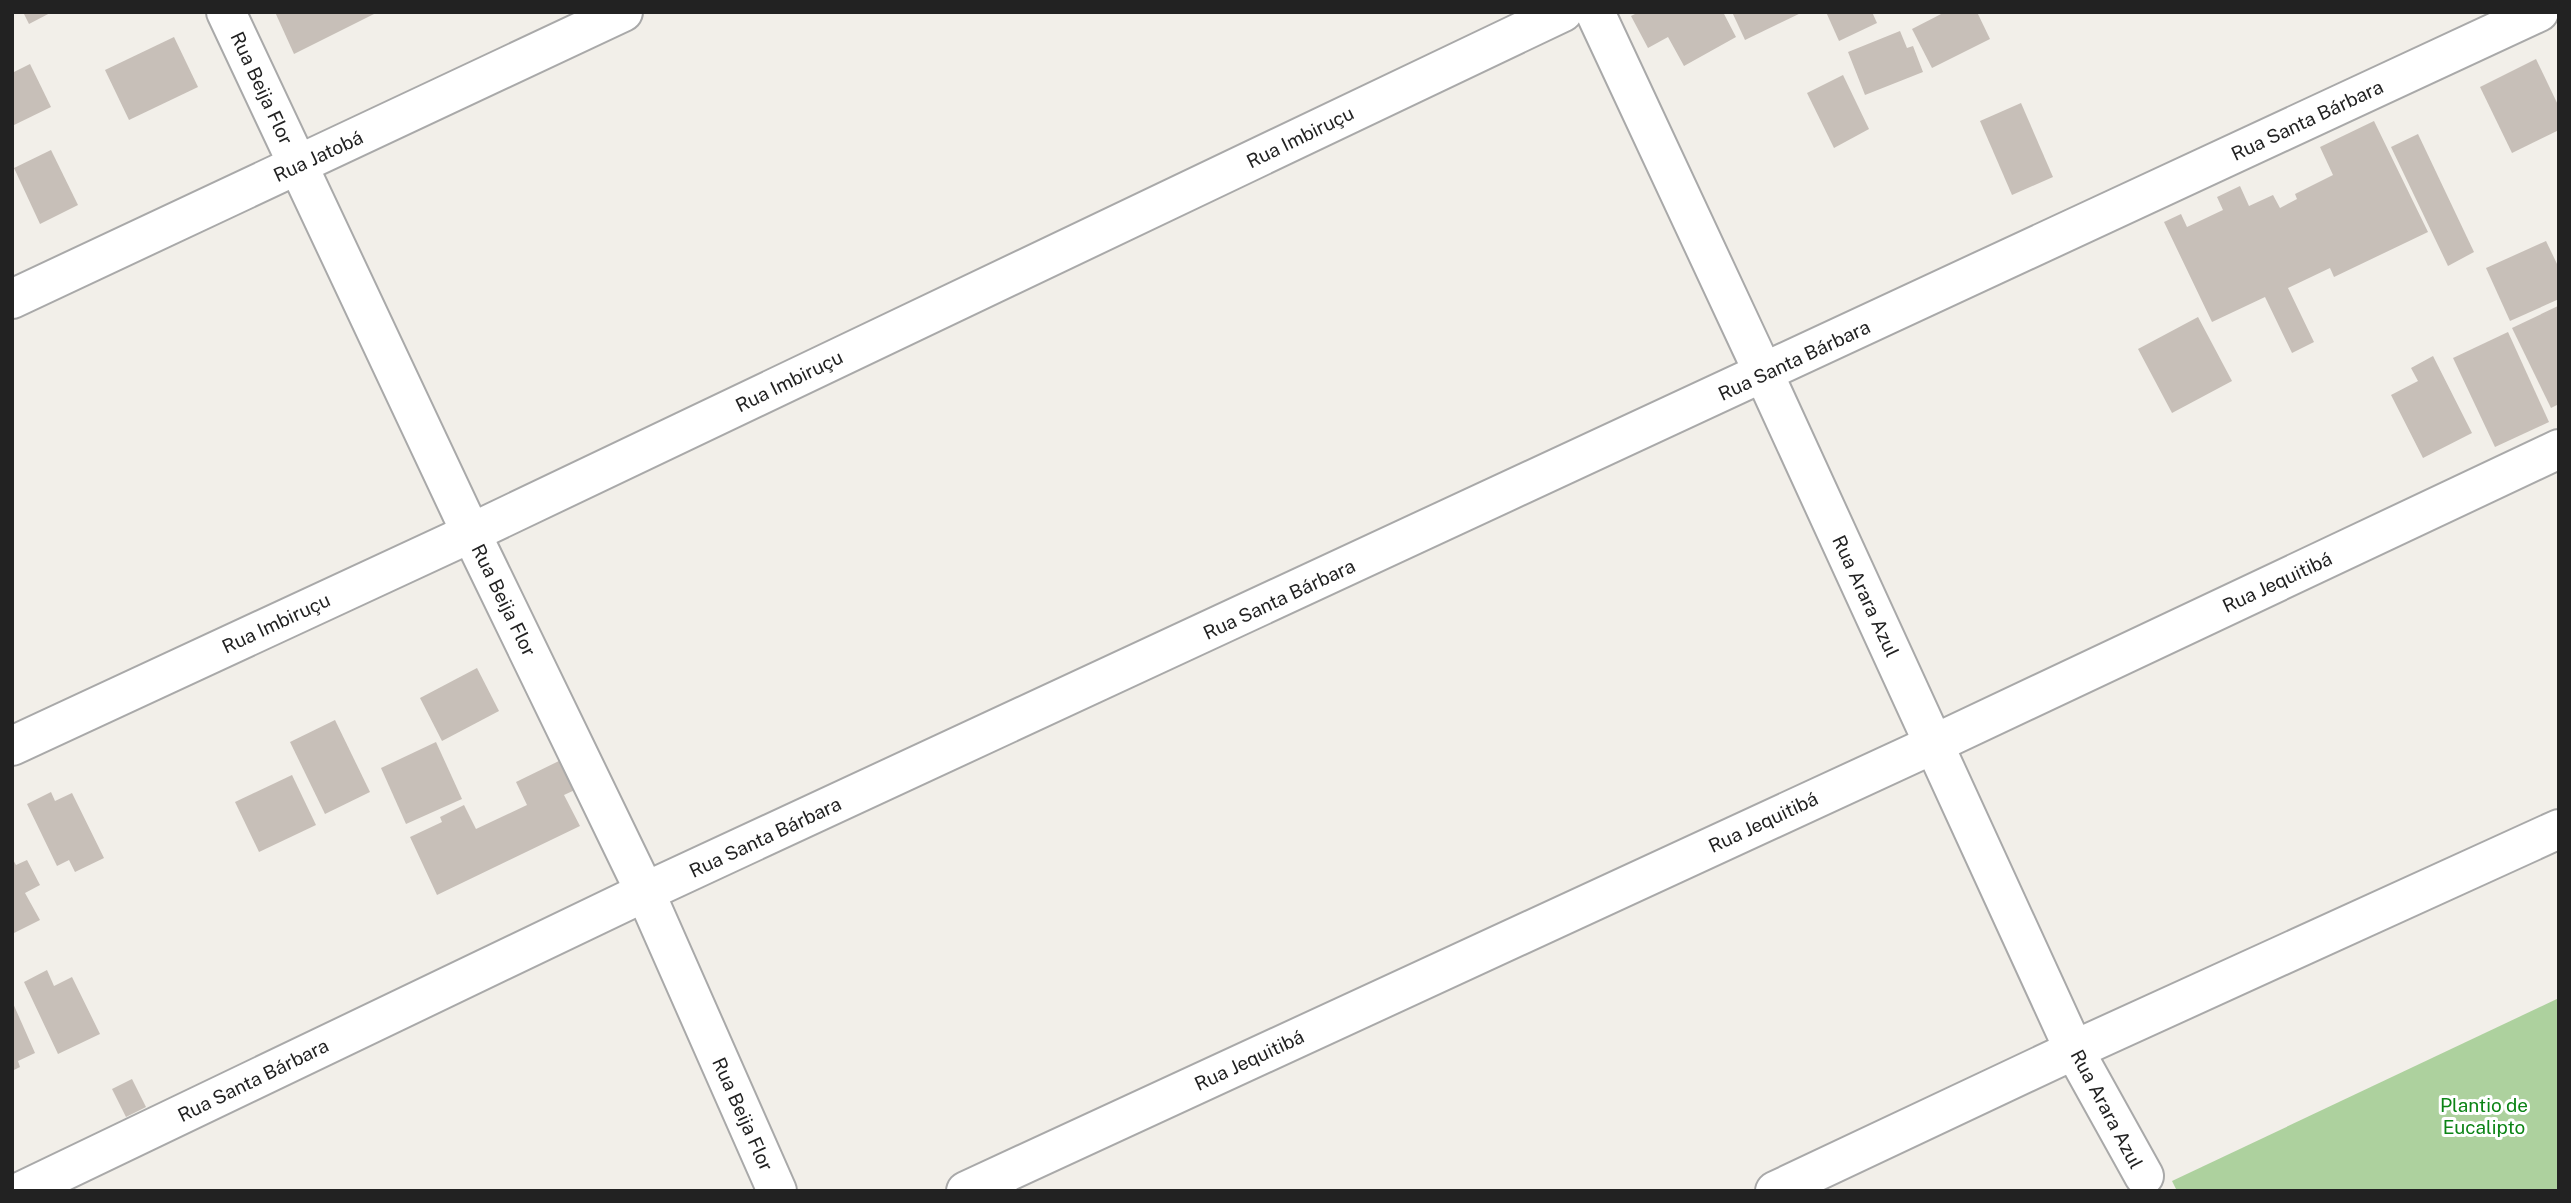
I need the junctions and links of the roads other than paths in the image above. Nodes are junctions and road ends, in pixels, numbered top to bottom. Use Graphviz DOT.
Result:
graph roads {
  1 [pos="226,12"];
  2 [pos="623,12"];
  3 [pos="1563,12"];
  4 [pos="1595,12"];
  5 [pos="2539,12"];
  6 [pos="299,166"];
  7 [pos="12,299"];
  8 [pos="1764,374"];
  9 [pos="2559,449"];
  10 [pos="471,533"];
  11 [pos="1934,744"];
  12 [pos="12,746"];
  13 [pos="2559,829"];
  14 [pos="645,892"];
  15 [pos="2074,1050"];
  16 [pos="2144,1177"];
  17 [pos="22,1191"];
  18 [pos="777,1191"];
  19 [pos="965,1191"];
  20 [pos="1775,1191"];
  1 -- 6 [label="street, Rua Beija Flor"];
  2 -- 6 [label="street, Rua Jatobá"];
  3 -- 10 [label="street, Rua Imbiruçu"];
  4 -- 8 [label="street, Rua Arara Azul"];
  5 -- 8 [label="street, Rua Santa Bárbara"];
  6 -- 7 [label="street, Rua Jatobá"];
  6 -- 10 [label="street, Rua Beija Flor"];
  8 -- 11 [label="street, Rua Arara Azul"];
  8 -- 14 [label="street, Rua Santa Bárbara"];
  9 -- 11 [label="street, Rua Jequitibá"];
  10 -- 12 [label="street, Rua Imbiruçu"];
  10 -- 14 [label="street, Rua Beija Flor"];
  11 -- 15 [label="street, Rua Arara Azul"];
  11 -- 19 [label="street, Rua Jequitibá"];
  13 -- 15 [label="street"];
  14 -- 17 [label="street, Rua Santa Bárbara"];
  14 -- 18 [label="street, Rua Beija Flor"];
  15 -- 16 [label="street, Rua Arara Azul"];
  15 -- 20 [label="street"];
}
